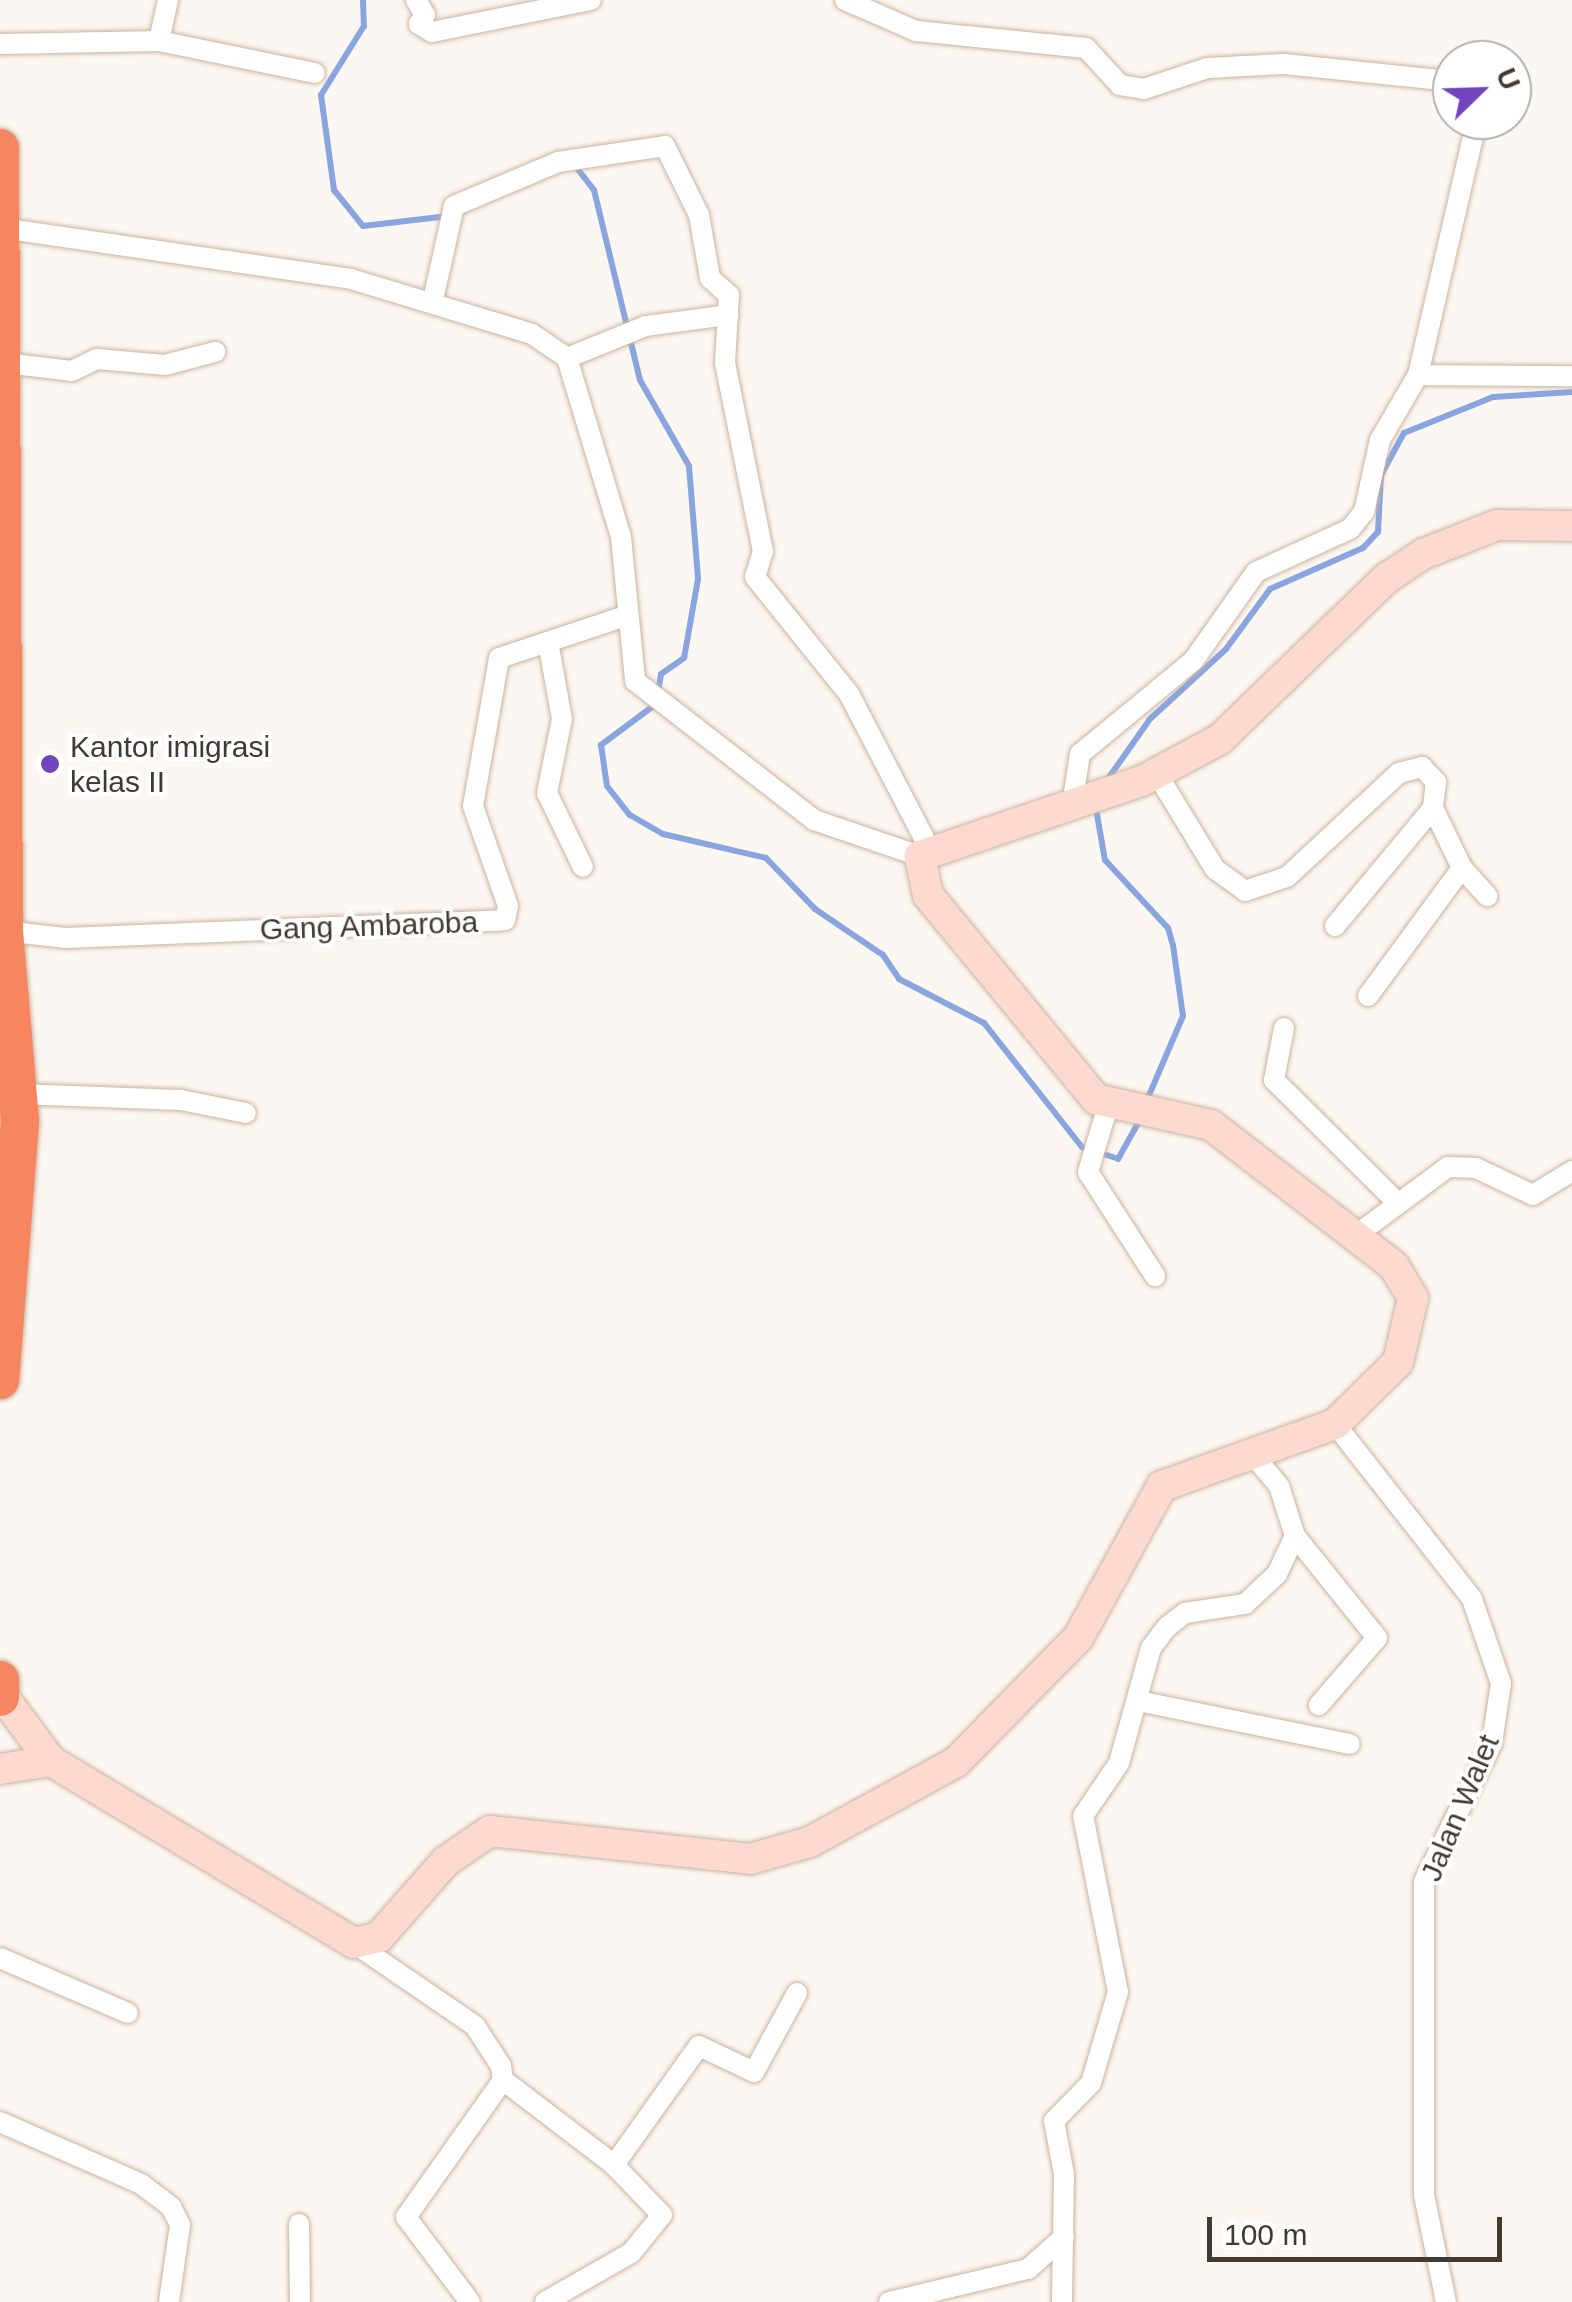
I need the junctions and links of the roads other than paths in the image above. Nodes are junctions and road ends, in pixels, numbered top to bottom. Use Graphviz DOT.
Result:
graph roads {
  1 [pos="168,0"];
  2 [pos="416,0"];
  3 [pos="591,0"];
  4 [pos="846,0"];
  5 [pos="159,41"];
  6 [pos="0,44"];
  7 [pos="315,73"];
  8 [pos="1432,79"];
  9 [pos="1473,140"];
  10 [pos="0,148"];
  11 [pos="2,228"];
  12 [pos="433,300"];
  13 [pos="728,315"];
  14 [pos="3,344"];
  15 [pos="215,352"];
  16 [pos="567,358"];
  17 [pos="1418,375"];
  18 [pos="1572,376"];
  19 [pos="4,525"];
  20 [pos="1572,526"];
  21 [pos="628,615"];
  22 [pos="548,642"];
  23 [pos="3,682"];
  24 [pos="1150,778"];
  25 [pos="1077,805"];
  26 [pos="1433,808"];
  27 [pos="2,820"];
  28 [pos="925,852"];
  29 [pos="582,866"];
  30 [pos="1462,868"];
  31 [pos="1487,896"];
  32 [pos="1334,926"];
  33 [pos="5,951"];
  34 [pos="1368,996"];
  35 [pos="1284,1028"];
  36 [pos="20,1094"];
  37 [pos="1115,1108"];
  38 [pos="246,1113"];
  39 [pos="1572,1171"];
  40 [pos="1398,1202"];
  41 [pos="1355,1236"];
  42 [pos="1154,1276"];
  43 [pos="0,1380"];
  44 [pos="1335,1424"];
  45 [pos="1251,1452"];
  46 [pos="1295,1536"];
  47 [pos="0,1680"];
  48 [pos="0,1695"];
  49 [pos="1138,1702"];
  50 [pos="1319,1705"];
  51 [pos="1350,1744"];
  52 [pos="51,1761"];
  53 [pos="0,1768"];
  54 [pos="354,1942"];
  55 [pos="0,1958"];
  56 [pos="797,1993"];
  57 [pos="128,2013"];
  58 [pos="502,2080"];
  59 [pos="0,2122"];
  60 [pos="614,2165"];
  61 [pos="299,2224"];
  62 [pos="1064,2237"];
  63 [pos="170,2301"];
  64 [pos="300,2302"];
  65 [pos="470,2302"];
  66 [pos="545,2302"];
  67 [pos="889,2302"];
  68 [pos="1062,2302"];
  69 [pos="1446,2302"];
  1 -- 5 [label="street"];
  2 -- 3 [label="street"];
  4 -- 8 [label="street"];
  5 -- 6 [label="street"];
  5 -- 7 [label="street"];
  9 -- 17 [label="street"];
  10 -- 11 [label="highway"];
  11 -- 12 [label="street"];
  11 -- 14 [label="highway"];
  12 -- 13 [label="street"];
  12 -- 16 [label="street"];
  13 -- 16 [label="street"];
  13 -- 28 [label="street"];
  14 -- 15 [label="street"];
  14 -- 19 [label="highway"];
  16 -- 21 [label="street"];
  17 -- 18 [label="street"];
  17 -- 25 [label="street"];
  19 -- 23 [label="highway"];
  20 -- 24 [label="main road"];
  21 -- 22 [label="street, Gang Ambaroba"];
  21 -- 28 [label="street"];
  22 -- 29 [label="street"];
  22 -- 33 [label="street, Gang Ambaroba"];
  23 -- 27 [label="highway"];
  24 -- 25 [label="main road"];
  24 -- 26 [label="street"];
  25 -- 28 [label="main road"];
  26 -- 30 [label="street"];
  26 -- 32 [label="street"];
  27 -- 33 [label="highway"];
  28 -- 37 [label="main road"];
  30 -- 31 [label="street"];
  30 -- 34 [label="street"];
  33 -- 36 [label="highway"];
  35 -- 40 [label="street"];
  36 -- 38 [label="street"];
  36 -- 43 [label="highway"];
  37 -- 41 [label="main road"];
  37 -- 42 [label="street"];
  39 -- 40 [label="street"];
  40 -- 41 [label="street"];
  41 -- 44 [label="main road"];
  44 -- 45 [label="main road"];
  44 -- 69 [label="street, Jalan Walet"];
  45 -- 46 [label="street"];
  45 -- 54 [label="main road"];
  46 -- 49 [label="street"];
  46 -- 50 [label="street"];
  47 -- 48 [label="highway"];
  48 -- 52 [label="main road"];
  49 -- 51 [label="street"];
  49 -- 62 [label="street"];
  52 -- 53 [label="main road"];
  52 -- 54 [label="main road"];
  54 -- 58 [label="street"];
  55 -- 57 [label="street"];
  56 -- 60 [label="street"];
  58 -- 60 [label="street"];
  58 -- 65 [label="street"];
  59 -- 63 [label="street"];
  60 -- 66 [label="street"];
  61 -- 64 [label="street"];
  62 -- 67 [label="street"];
  62 -- 68 [label="street"];
}
